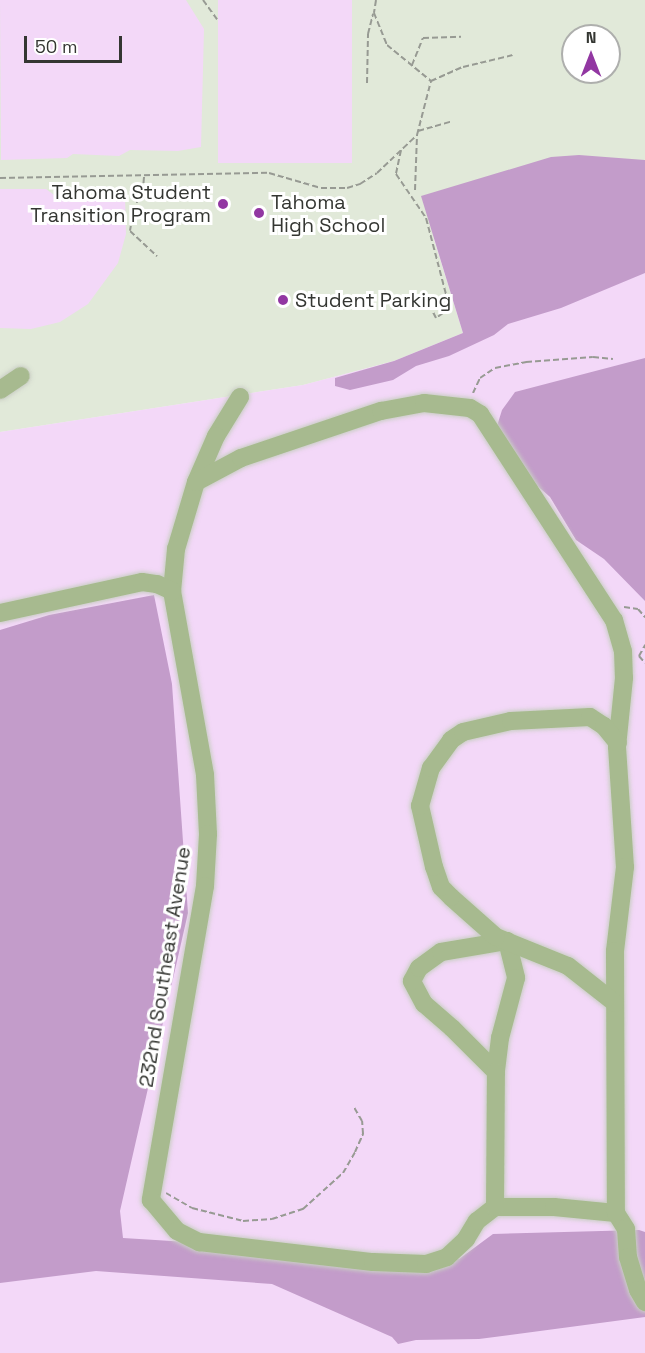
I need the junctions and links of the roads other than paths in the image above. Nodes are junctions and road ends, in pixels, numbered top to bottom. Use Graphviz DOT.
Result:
graph roads {
  1 [pos="21,376"];
  2 [pos="0,390"];
  3 [pos="240,397"];
  4 [pos="196,482"];
  5 [pos="172,591"];
  6 [pos="0,614"];
  7 [pos="618,743"];
  8 [pos="507,941"];
  9 [pos="615,1004"];
  10 [pos="496,1072"];
  11 [pos="495,1207"];
  12 [pos="616,1213"];
  13 [pos="645,1302"];
  1 -- 2 [label="street"];
  3 -- 4 [label="street, 232nd Southeast Avenue"];
  4 -- 5 [label="street, 232nd Southeast Avenue"];
  4 -- 7 [label="street"];
  5 -- 6 [label="street"];
  5 -- 11 [label="street, 232nd Southeast Avenue"];
  7 -- 8 [label="street"];
  7 -- 9 [label="street"];
  8 -- 9 [label="street"];
  8 -- 10 [label="street"];
  8 -- 10 [label="street"];
  9 -- 12 [label="street"];
  10 -- 11 [label="street"];
  11 -- 12 [label="street"];
  12 -- 13 [label="street"];
}
